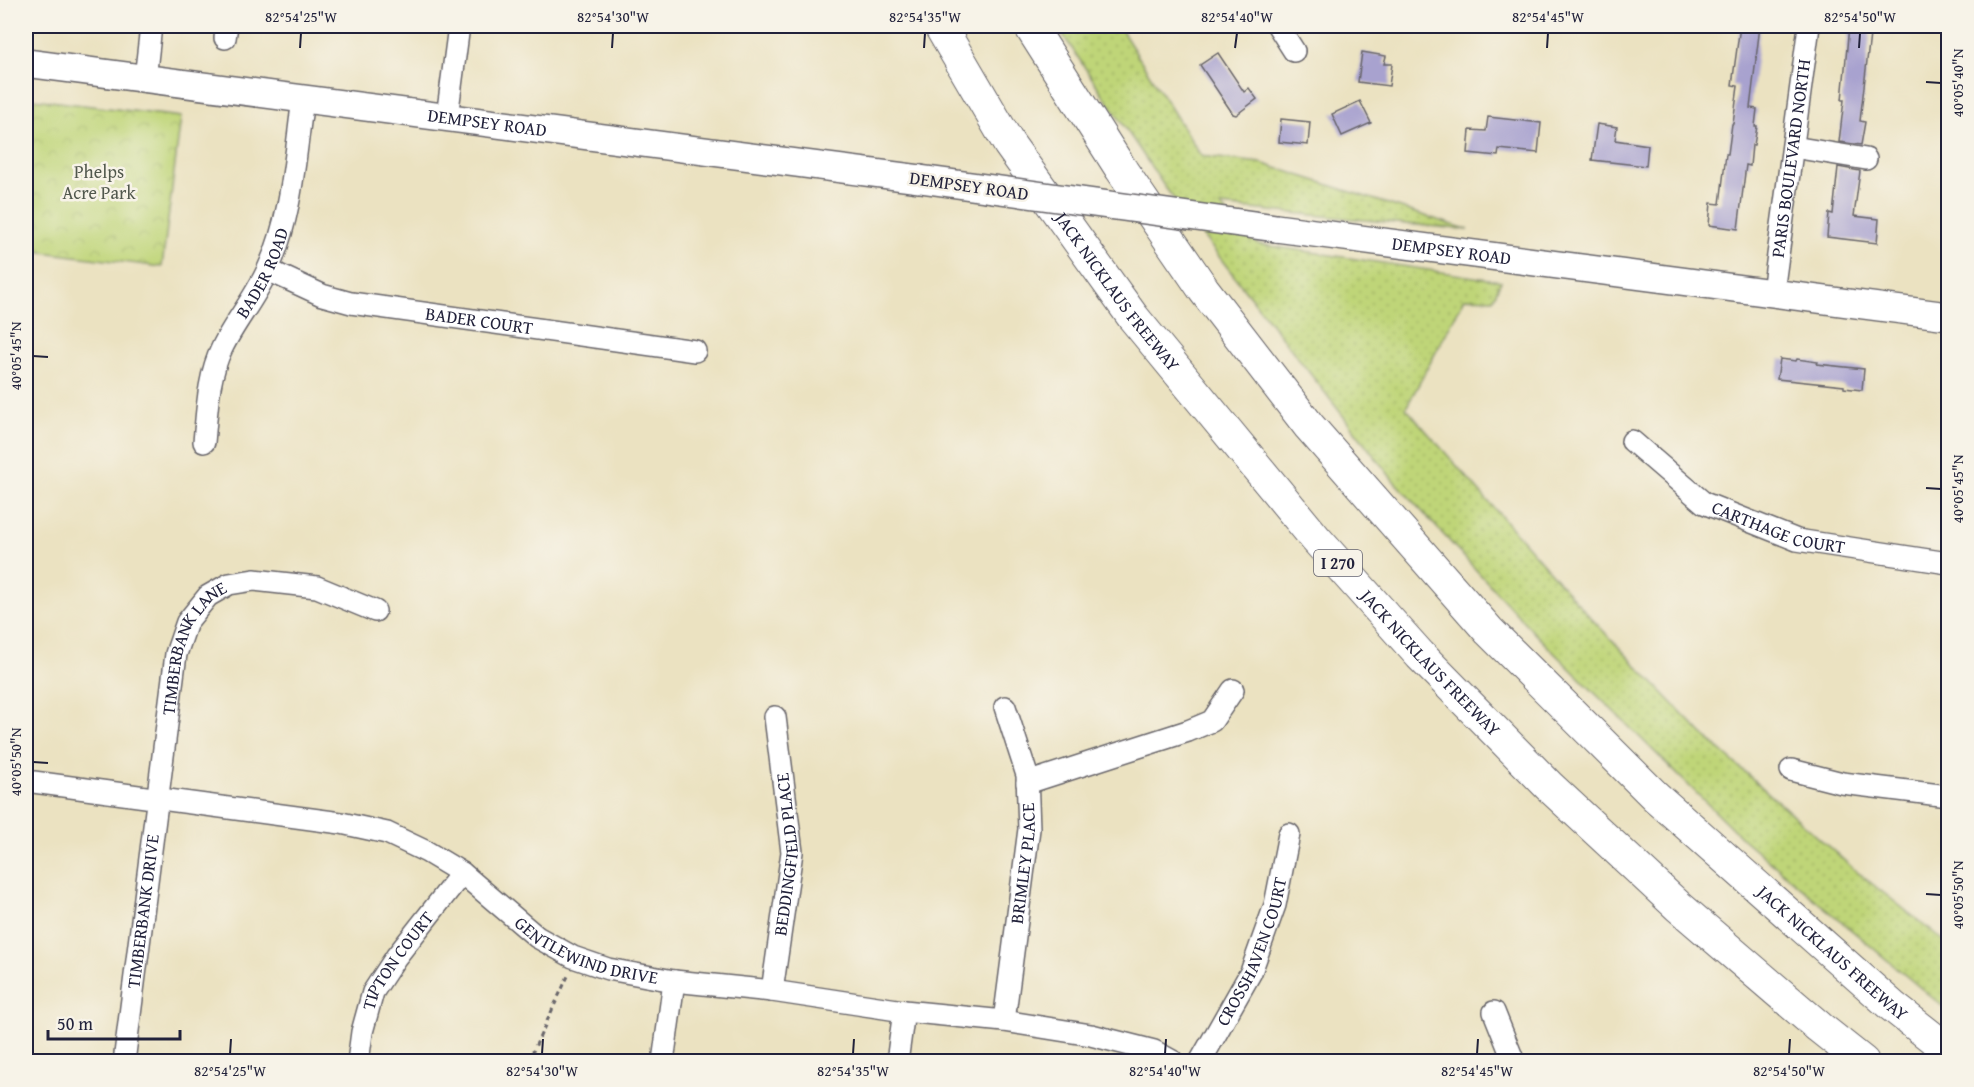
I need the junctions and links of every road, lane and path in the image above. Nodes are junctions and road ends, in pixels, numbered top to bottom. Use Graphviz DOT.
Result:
graph roads {
  1 [pos="151,26"];
  2 [pos="459,26"];
  3 [pos="940,26"];
  4 [pos="1030,26"];
  5 [pos="1278,26"];
  6 [pos="1809,26"];
  7 [pos="1294,51"];
  8 [pos="26,63"];
  9 [pos="145,79"];
  10 [pos="303,99"];
  11 [pos="447,117"];
  12 [pos="1792,147"];
  13 [pos="1866,159"];
  14 [pos="268,270"];
  15 [pos="1773,292"];
  16 [pos="1948,316"];
  17 [pos="695,351"];
  18 [pos="1632,441"];
  19 [pos="204,442"];
  20 [pos="1948,563"];
  21 [pos="375,611"];
  22 [pos="1233,690"];
  23 [pos="1005,707"];
  24 [pos="775,717"];
  25 [pos="1791,770"];
  26 [pos="26,781"];
  27 [pos="1027,783"];
  28 [pos="1948,796"];
  29 [pos="159,798"];
  30 [pos="1289,834"];
  31 [pos="462,873"];
  32 [pos="573,957"];
  33 [pos="674,981"];
  34 [pos="772,991"];
  35 [pos="904,1011"];
  36 [pos="1494,1012"];
  37 [pos="1004,1021"];
  38 [pos="1948,1050"];
  39 [pos="124,1062"];
  40 [pos="358,1062"];
  41 [pos="528,1062"];
  42 [pos="663,1062"];
  43 [pos="897,1062"];
  44 [pos="1174,1062"];
  45 [pos="1200,1062"];
  46 [pos="1514,1062"];
  47 [pos="1863,1062"];
  1 -- 9 [label="street"];
  2 -- 11 [label="street"];
  3 -- 47 [label="highway, JACK NICKLAUS FREEWAY / I 270"];
  4 -- 38 [label="highway, JACK NICKLAUS FREEWAY"];
  5 -- 7 [label="street"];
  6 -- 12 [label="street, PARIS BOULEVARD NORTH"];
  8 -- 9 [label="main road, DEMPSEY ROAD"];
  9 -- 10 [label="main road, DEMPSEY ROAD"];
  10 -- 11 [label="main road, DEMPSEY ROAD"];
  10 -- 14 [label="street, BADER ROAD"];
  11 -- 15 [label="main road, DEMPSEY ROAD, bridge"];
  12 -- 13 [label="street"];
  12 -- 15 [label="street, PARIS BOULEVARD NORTH"];
  14 -- 17 [label="street, BADER COURT"];
  14 -- 19 [label="street, BADER ROAD"];
  15 -- 16 [label="main road, DEMPSEY ROAD"];
  18 -- 20 [label="street, CARTHAGE COURT"];
  21 -- 29 [label="street, TIMBERBANK LANE"];
  22 -- 27 [label="street"];
  23 -- 27 [label="street, BRIMLEY PLACE"];
  24 -- 34 [label="street, BEDDINGFIELD PLACE"];
  25 -- 28 [label="street"];
  26 -- 29 [label="street, GENTLEWIND DRIVE"];
  27 -- 37 [label="street, BRIMLEY PLACE"];
  29 -- 31 [label="street, GENTLEWIND DRIVE"];
  29 -- 39 [label="street, TIMBERBANK DRIVE"];
  30 -- 45 [label="street, CROSSHAVEN COURT"];
  31 -- 32 [label="street, GENTLEWIND DRIVE"];
  31 -- 40 [label="street, TIPTON COURT"];
  32 -- 33 [label="street, GENTLEWIND DRIVE"];
  32 -- 41 [label="path"];
  33 -- 34 [label="street, GENTLEWIND DRIVE"];
  33 -- 42 [label="street"];
  34 -- 35 [label="street, GENTLEWIND DRIVE"];
  35 -- 37 [label="street, GENTLEWIND DRIVE"];
  35 -- 43 [label="street"];
  36 -- 46 [label="street"];
  37 -- 44 [label="street, GENTLEWIND DRIVE"];
}
